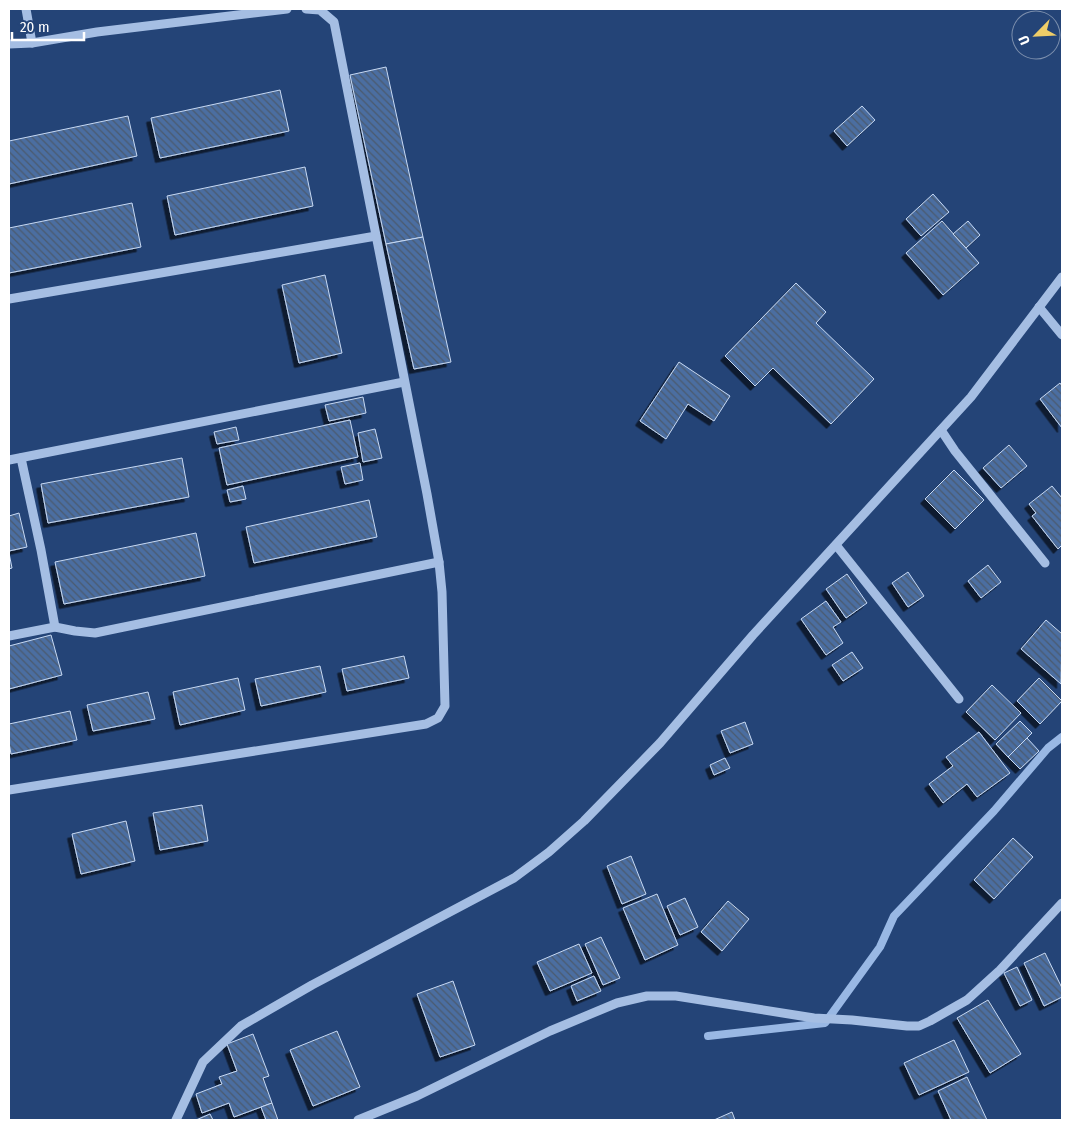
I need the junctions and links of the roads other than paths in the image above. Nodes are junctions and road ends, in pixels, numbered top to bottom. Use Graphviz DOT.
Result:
graph roads {
  1 [pos="26,9"];
  2 [pos="287,9"];
  3 [pos="306,9"];
  4 [pos="32,43"];
  5 [pos="9,44"];
  6 [pos="376,236"];
  7 [pos="1062,277"];
  8 [pos="9,299"];
  9 [pos="1039,307"];
  10 [pos="1062,335"];
  11 [pos="404,382"];
  12 [pos="941,430"];
  13 [pos="21,458"];
  14 [pos="9,460"];
  15 [pos="836,545"];
  16 [pos="439,562"];
  17 [pos="1045,563"];
  18 [pos="55,627"];
  19 [pos="9,636"];
  20 [pos="959,699"];
  21 [pos="9,790"];
  22 [pos="1062,903"];
  23 [pos="380,1117"];
  24 [pos="176,1120"];
  25 [pos="358,1120"];
  1 -- 4 [label="street"];
  2 -- 4 [label="street"];
  3 -- 6 [label="street"];
  4 -- 5 [label="street"];
  6 -- 8 [label="street"];
  6 -- 11 [label="street"];
  7 -- 9 [label="street"];
  9 -- 10 [label="street"];
  9 -- 12 [label="street"];
  11 -- 13 [label="street"];
  11 -- 16 [label="street"];
  12 -- 15 [label="street"];
  12 -- 17 [label="street"];
  13 -- 14 [label="street"];
  13 -- 18 [label="street"];
  15 -- 20 [label="street"];
  15 -- 24 [label="street"];
  16 -- 18 [label="street"];
  16 -- 21 [label="street"];
  18 -- 19 [label="street"];
  22 -- 23 [label="street"];
  23 -- 25 [label="street"];
}
